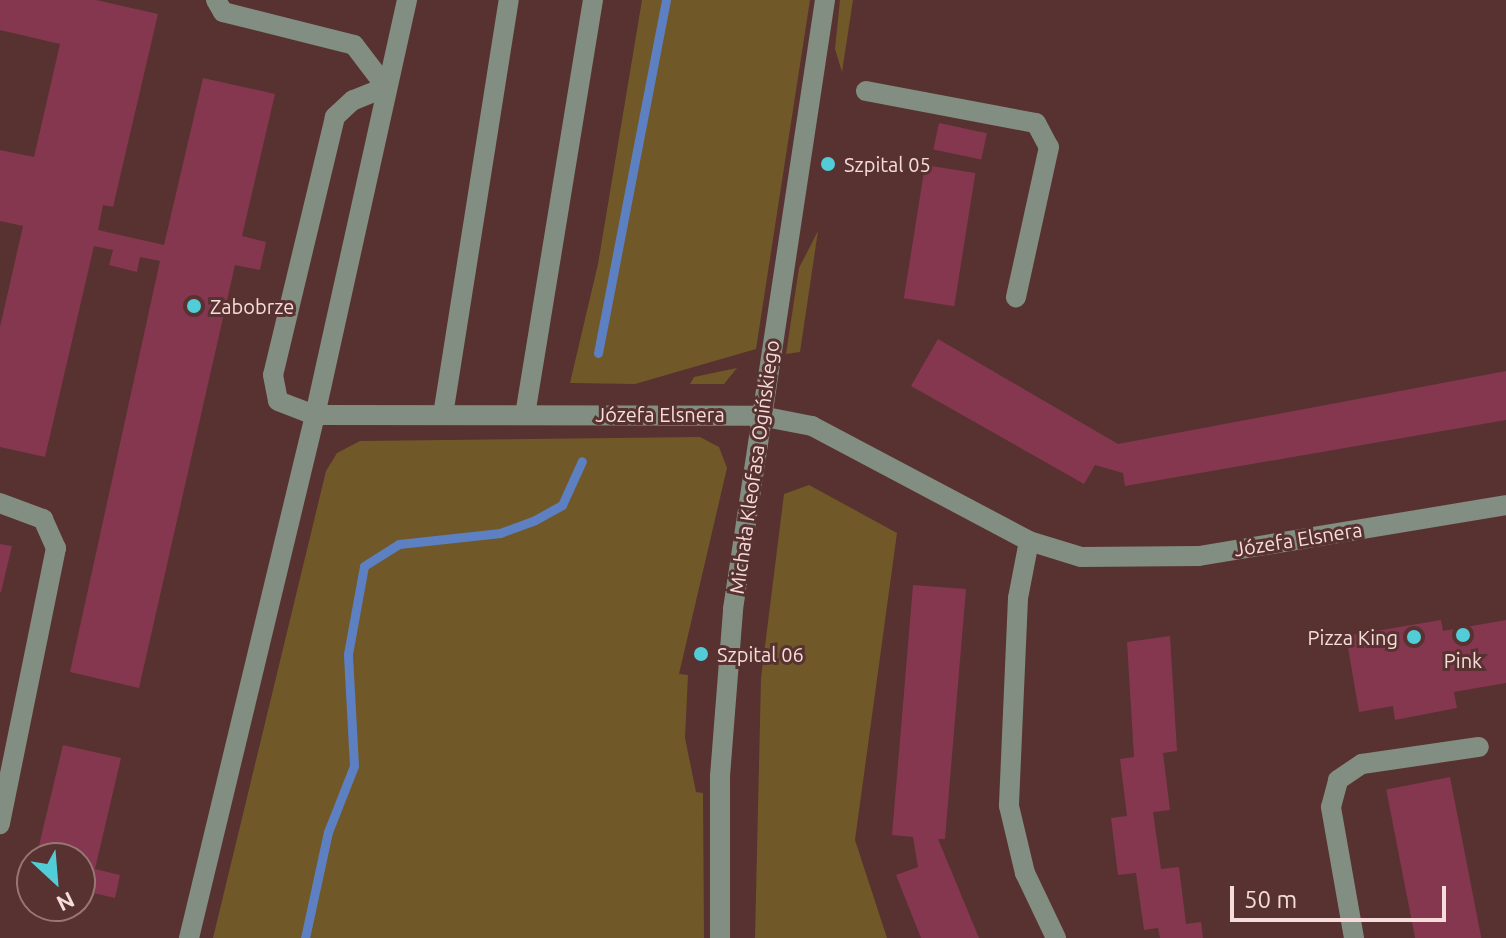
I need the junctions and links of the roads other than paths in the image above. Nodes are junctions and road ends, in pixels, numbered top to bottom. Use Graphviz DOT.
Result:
graph roads {
  1 [pos="216,0"];
  2 [pos="407,0"];
  3 [pos="509,0"];
  4 [pos="593,0"];
  5 [pos="825,0"];
  6 [pos="386,87"];
  7 [pos="866,91"];
  8 [pos="1016,297"];
  9 [pos="315,415"];
  10 [pos="443,415"];
  11 [pos="525,415"];
  12 [pos="761,416"];
  13 [pos="0,503"];
  14 [pos="1506,505"];
  15 [pos="1029,541"];
  16 [pos="10,738"];
  17 [pos="1479,747"];
  18 [pos="0,824"];
  19 [pos="189,938"];
  20 [pos="720,938"];
  21 [pos="1056,938"];
  22 [pos="1354,938"];
  1 -- 6 [label="street"];
  2 -- 6 [label="street"];
  3 -- 10 [label="street"];
  4 -- 11 [label="street"];
  5 -- 12 [label="street, Michała Kleofasa Ogińskiego"];
  6 -- 9 [label="street"];
  6 -- 9 [label="street"];
  7 -- 8 [label="street"];
  9 -- 10 [label="street, Józefa Elsnera"];
  9 -- 19 [label="street"];
  10 -- 11 [label="street, Józefa Elsnera"];
  11 -- 12 [label="street, Józefa Elsnera"];
  12 -- 15 [label="street, Józefa Elsnera"];
  12 -- 20 [label="street, Michała Kleofasa Ogińskiego"];
  13 -- 16 [label="street"];
  14 -- 15 [label="street, Józefa Elsnera"];
  15 -- 21 [label="street"];
  16 -- 18 [label="street"];
  17 -- 22 [label="street"];
}
